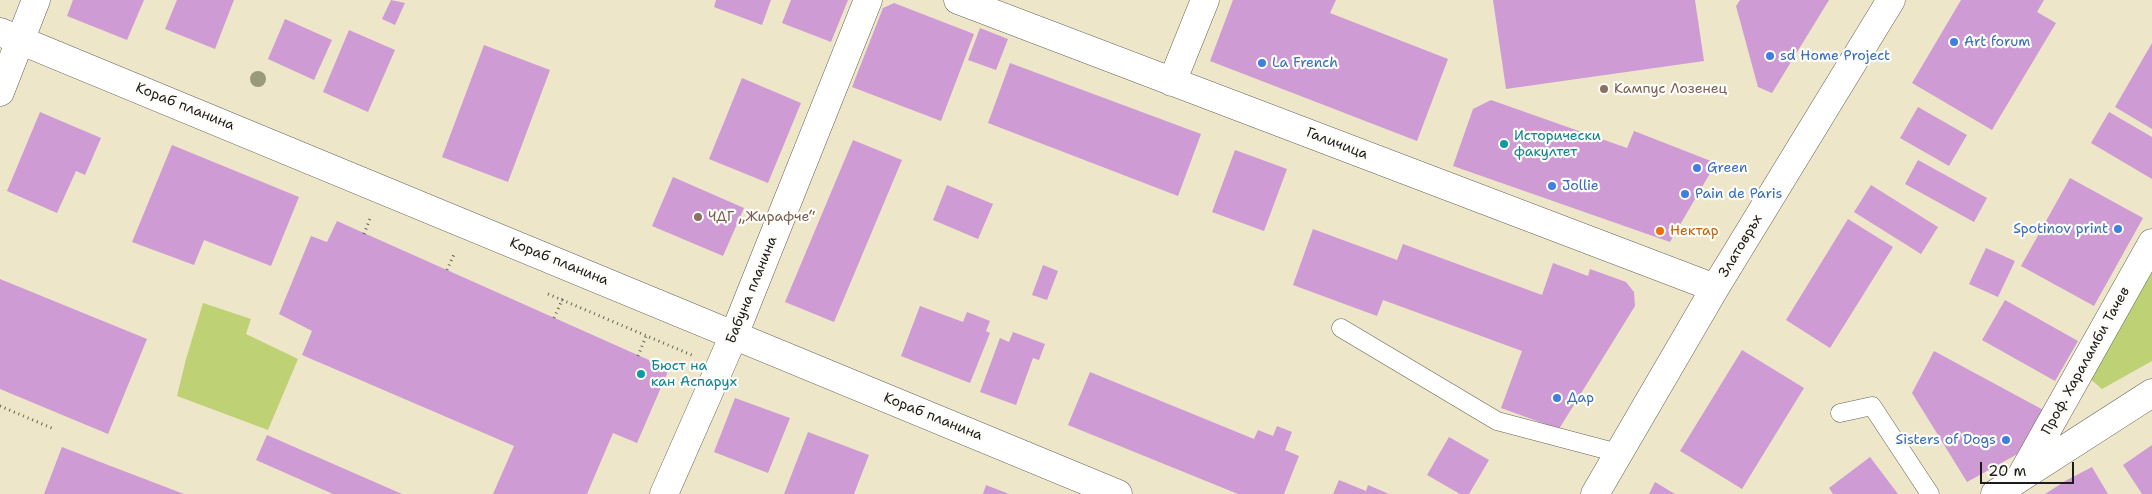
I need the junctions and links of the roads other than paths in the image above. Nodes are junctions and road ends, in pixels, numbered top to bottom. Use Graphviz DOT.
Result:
graph roads {
  1 [pos="36,0"];
  2 [pos="868,0"];
  3 [pos="958,0"];
  4 [pos="1205,0"];
  5 [pos="1891,0"];
  6 [pos="11,36"];
  7 [pos="1172,82"];
  8 [pos="0,92"];
  9 [pos="2152,243"];
  10 [pos="1715,288"];
  11 [pos="1341,328"];
  12 [pos="734,335"];
  13 [pos="2152,393"];
  14 [pos="1840,413"];
  15 [pos="1618,454"];
  16 [pos="2020,478"];
  17 [pos="1087,488"];
  18 [pos="664,494"];
  19 [pos="1118,494"];
  20 [pos="1595,494"];
  21 [pos="1930,494"];
  22 [pos="1995,494"];
  1 -- 6 [label="street"];
  2 -- 12 [label="street, Бабуна планина"];
  3 -- 7 [label="street, Галичица"];
  4 -- 7 [label="street"];
  5 -- 10 [label="street, Златовръх"];
  6 -- 8 [label="street"];
  6 -- 12 [label="street, Кораб планина"];
  7 -- 10 [label="street, Галичица"];
  9 -- 16 [label="street, Проф. Хараламби Тачев"];
  10 -- 15 [label="street, Златовръх"];
  11 -- 15 [label="lane"];
  12 -- 17 [label="street, Кораб планина"];
  12 -- 18 [label="street, Бабуна планина"];
  13 -- 16 [label="street"];
  14 -- 21 [label="lane"];
  15 -- 20 [label="street, Златовръх"];
  16 -- 22 [label="street"];
  17 -- 19 [label="street, Кораб планина"];
}
